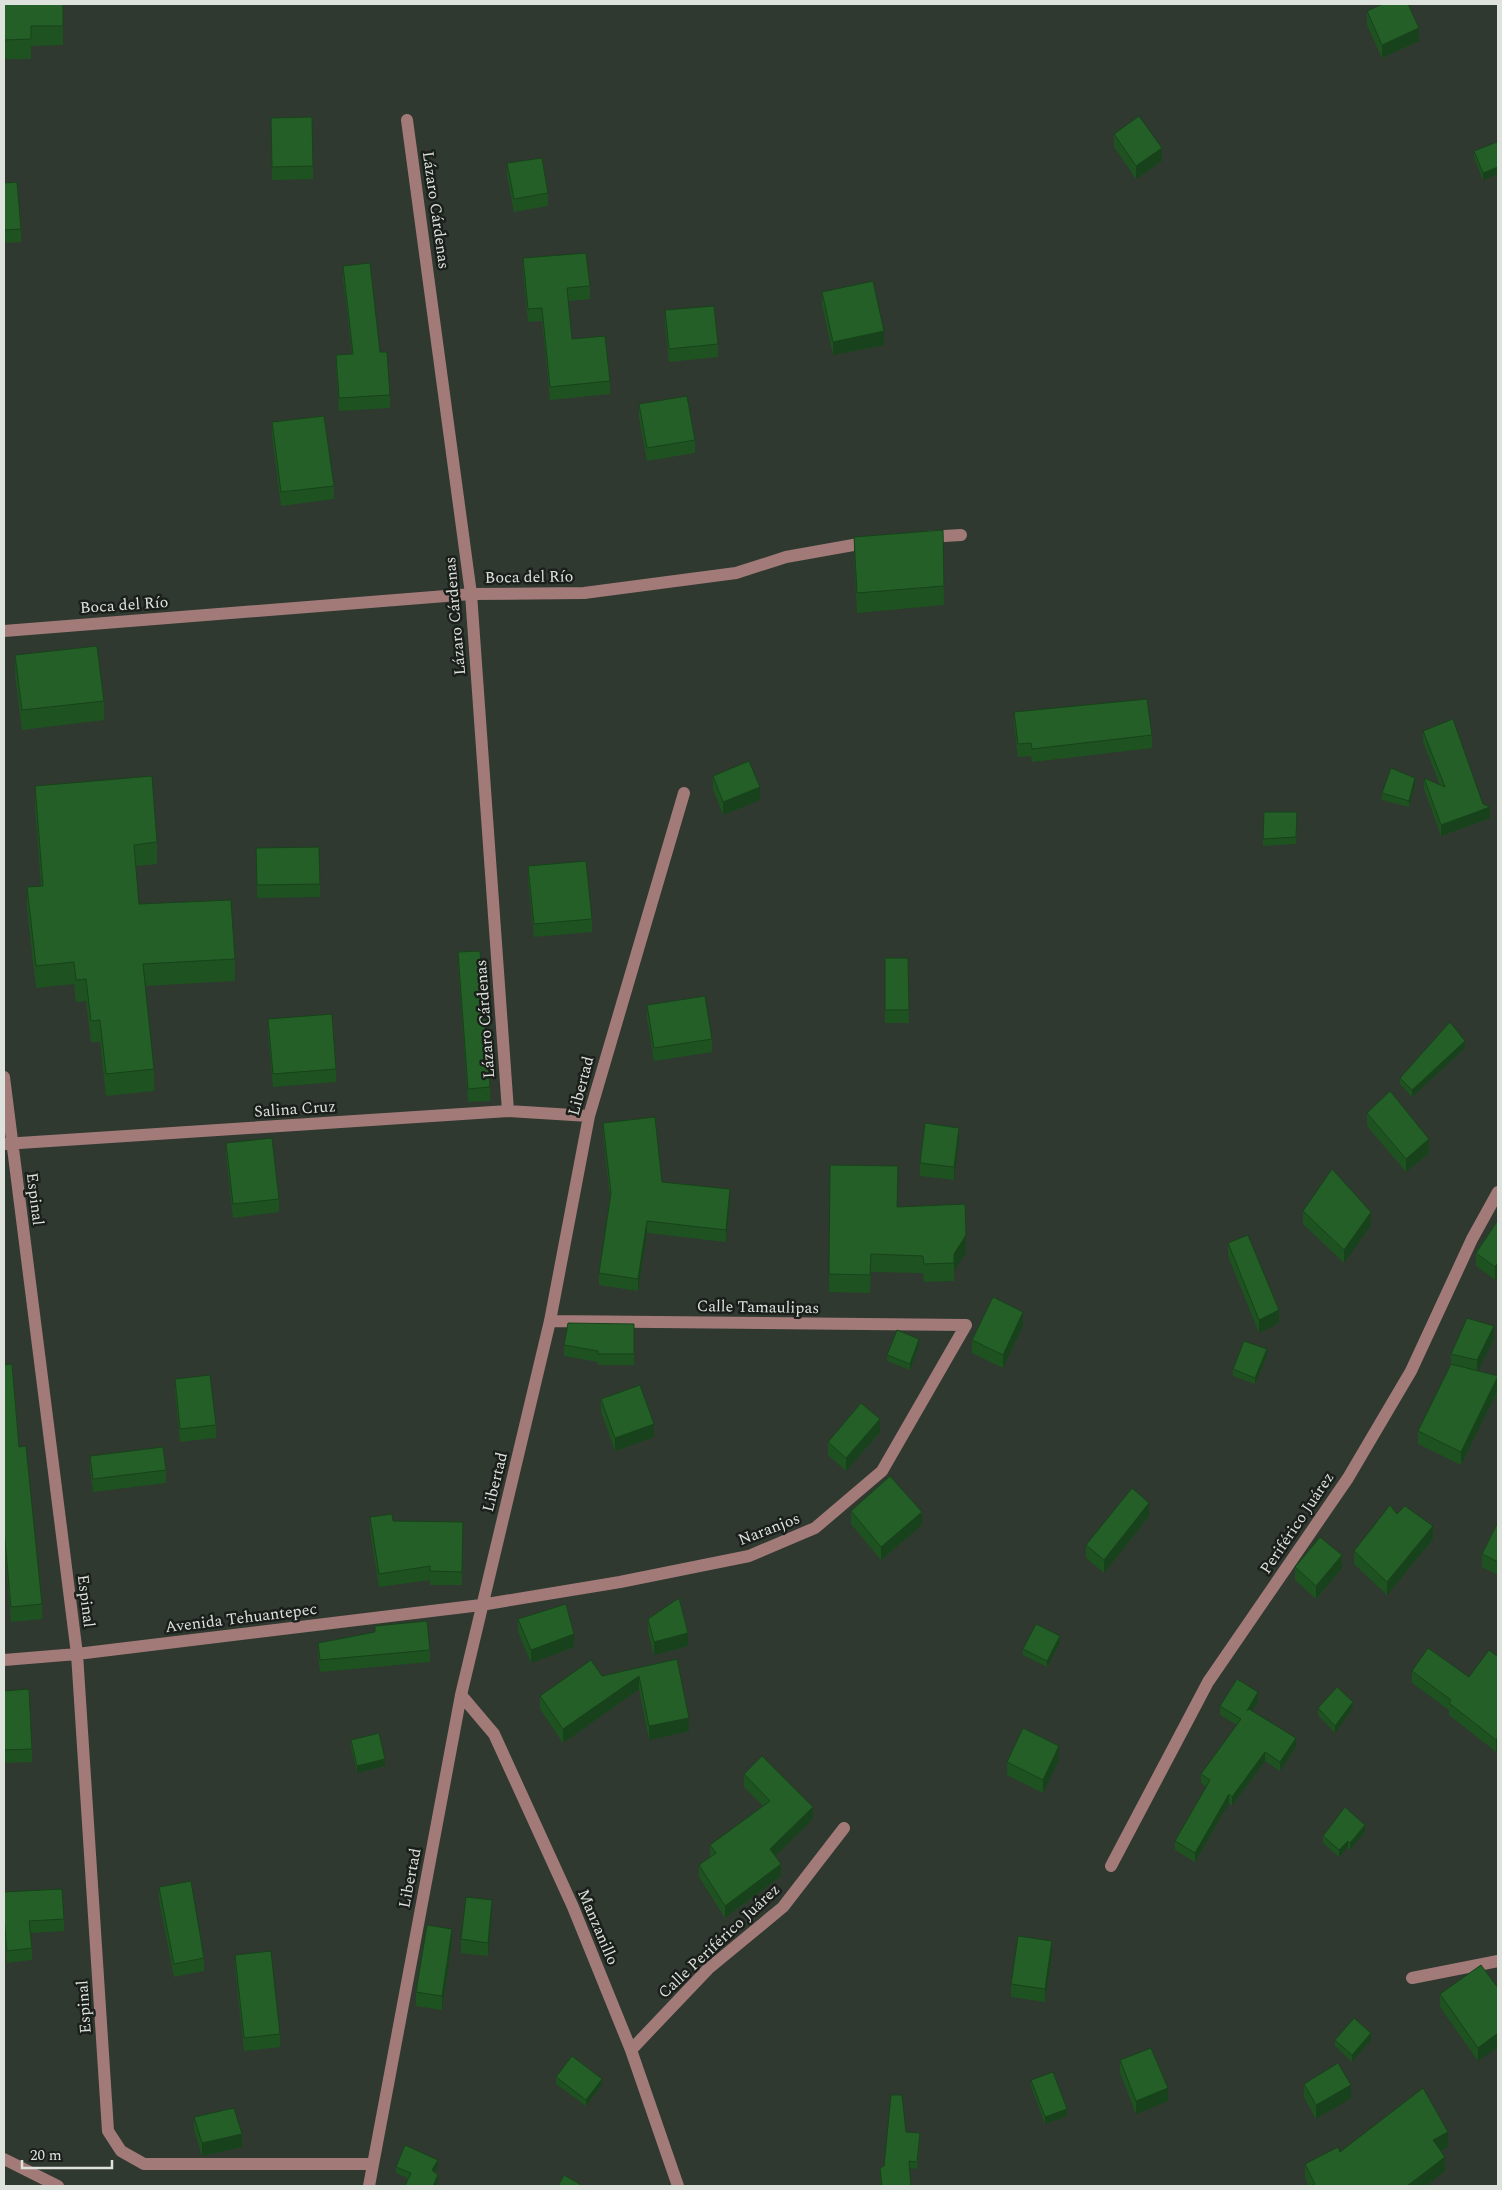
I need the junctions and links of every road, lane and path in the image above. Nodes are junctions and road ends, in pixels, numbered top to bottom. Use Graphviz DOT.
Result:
graph roads {
  1 [pos="407,120"];
  2 [pos="961,535"];
  3 [pos="918,538"];
  4 [pos="882,541"];
  5 [pos="471,594"];
  6 [pos="4,630"];
  7 [pos="684,792"];
  8 [pos="4,1077"];
  9 [pos="508,1111"];
  10 [pos="589,1116"];
  11 [pos="7,1144"];
  12 [pos="1498,1192"];
  13 [pos="550,1321"];
  14 [pos="966,1325"];
  15 [pos="482,1605"];
  16 [pos="77,1654"];
  17 [pos="4,1660"];
  18 [pos="461,1695"];
  19 [pos="844,1828"];
  20 [pos="1111,1866"];
  21 [pos="1498,1961"];
  22 [pos="1412,1978"];
  23 [pos="631,2050"];
  24 [pos="4,2159"];
  25 [pos="373,2164"];
  26 [pos="58,2186"];
  27 [pos="369,2186"];
  28 [pos="678,2186"];
  1 -- 5 [label="street, Lázaro Cárdenas"];
  2 -- 3 [label="street"];
  4 -- 5 [label="street, Boca del Río"];
  5 -- 6 [label="street, Boca del Río"];
  5 -- 9 [label="street, Lázaro Cárdenas"];
  7 -- 10 [label="street, Libertad"];
  8 -- 11 [label="street, Espinal"];
  9 -- 10 [label="street, Salina Cruz"];
  9 -- 11 [label="street, Salina Cruz"];
  10 -- 13 [label="street, Libertad"];
  11 -- 16 [label="street, Espinal"];
  12 -- 20 [label="street, Periférico Juárez"];
  13 -- 14 [label="street, Calle Tamaulipas"];
  13 -- 15 [label="street, Libertad"];
  14 -- 15 [label="street, Naranjos"];
  15 -- 16 [label="street, Avenida Tehuantepec"];
  15 -- 18 [label="street, Libertad"];
  16 -- 17 [label="street, Avenida Tehuantepec"];
  16 -- 25 [label="street, Espinal"];
  18 -- 23 [label="street, Manzanillo"];
  18 -- 25 [label="street, Libertad"];
  19 -- 23 [label="street, Calle Periférico Juárez"];
  21 -- 22 [label="street"];
  23 -- 28 [label="street, Manzanillo"];
  24 -- 26 [label="street"];
  25 -- 27 [label="street, Libertad"];
}
